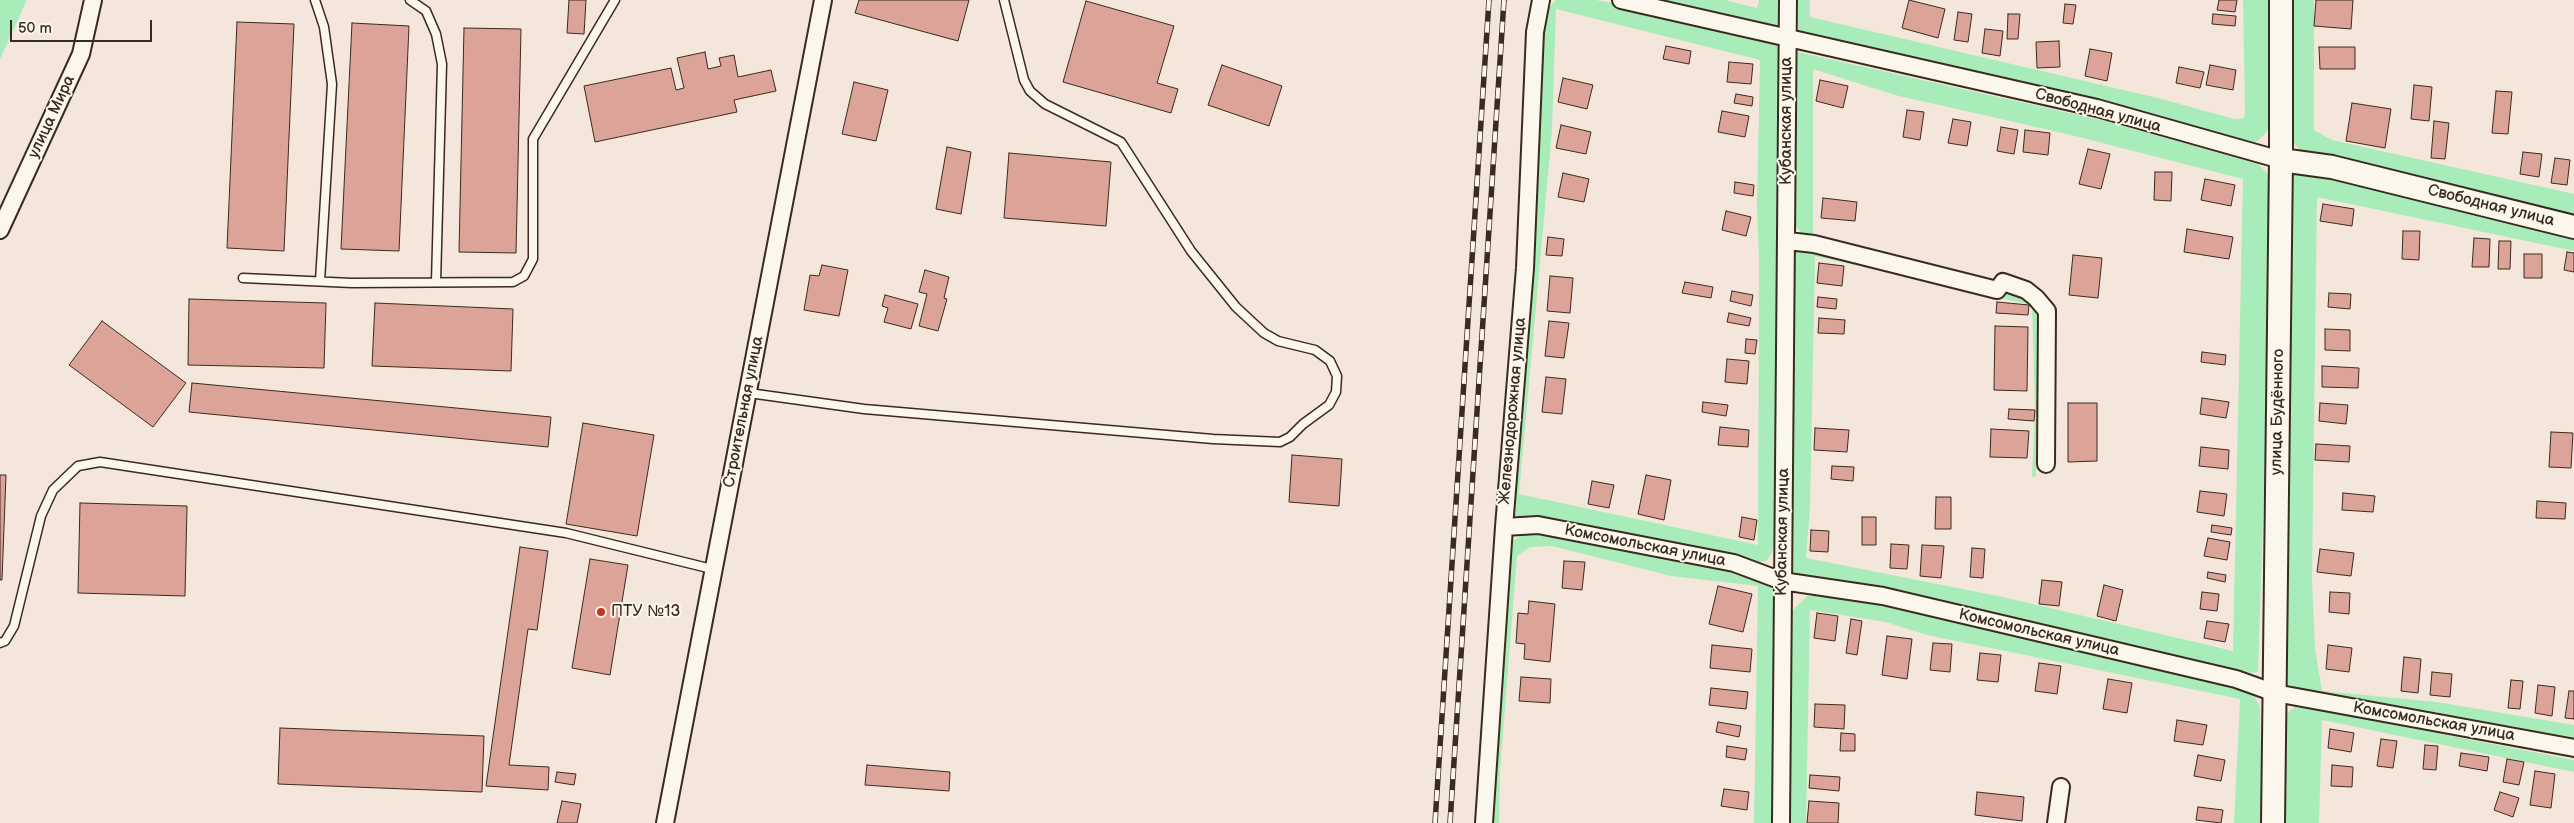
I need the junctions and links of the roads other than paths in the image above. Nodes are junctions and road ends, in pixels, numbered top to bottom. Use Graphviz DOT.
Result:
graph roads {
  1 [pos="93,0"];
  2 [pos="315,0"];
  3 [pos="410,0"];
  4 [pos="615,0"];
  5 [pos="823,0"];
  6 [pos="1004,0"];
  7 [pos="1541,0"];
  8 [pos="1621,0"];
  9 [pos="1788,0"];
  10 [pos="2281,0"];
  11 [pos="1787,37"];
  12 [pos="2282,160"];
  13 [pos="2574,226"];
  14 [pos="0,230"];
  15 [pos="1788,241"];
  16 [pos="243,278"];
  17 [pos="320,281"];
  18 [pos="436,282"];
  19 [pos="749,394"];
  20 [pos="2046,464"];
  21 [pos="1504,527"];
  22 [pos="712,569"];
  23 [pos="1782,580"];
  24 [pos="0,643"];
  25 [pos="2275,693"];
  26 [pos="2574,748"];
  27 [pos="2060,787"];
  28 [pos="665,823"];
  29 [pos="1484,823"];
  30 [pos="1781,823"];
  31 [pos="2056,823"];
  32 [pos="2273,823"];
  1 -- 14 [label="street, улица Мира"];
  2 -- 17 [label="lane"];
  3 -- 18 [label="lane"];
  4 -- 18 [label="lane"];
  5 -- 19 [label="street, Строительная улица"];
  6 -- 19 [label="lane"];
  7 -- 21 [label="street, Железнодорожная улица"];
  8 -- 11 [label="street, Свободная улица"];
  9 -- 11 [label="street, Кубанская улица"];
  10 -- 12 [label="street, улица Будённого"];
  11 -- 12 [label="street, Свободная улица"];
  11 -- 15 [label="street, Кубанская улица"];
  12 -- 13 [label="street, Свободная улица"];
  12 -- 25 [label="street, улица Будённого"];
  15 -- 20 [label="street"];
  15 -- 23 [label="street, Кубанская улица"];
  16 -- 17 [label="lane"];
  17 -- 18 [label="lane"];
  19 -- 22 [label="street, Строительная улица"];
  21 -- 23 [label="street, Комсомольская улица"];
  21 -- 29 [label="street, Железнодорожная улица"];
  22 -- 24 [label="lane"];
  22 -- 28 [label="street, Строительная улица"];
  23 -- 25 [label="street, Комсомольская улица"];
  23 -- 30 [label="street, Кубанская улица"];
  25 -- 26 [label="street, Комсомольская улица"];
  25 -- 32 [label="street, улица Будённого"];
  27 -- 31 [label="street"];
}
